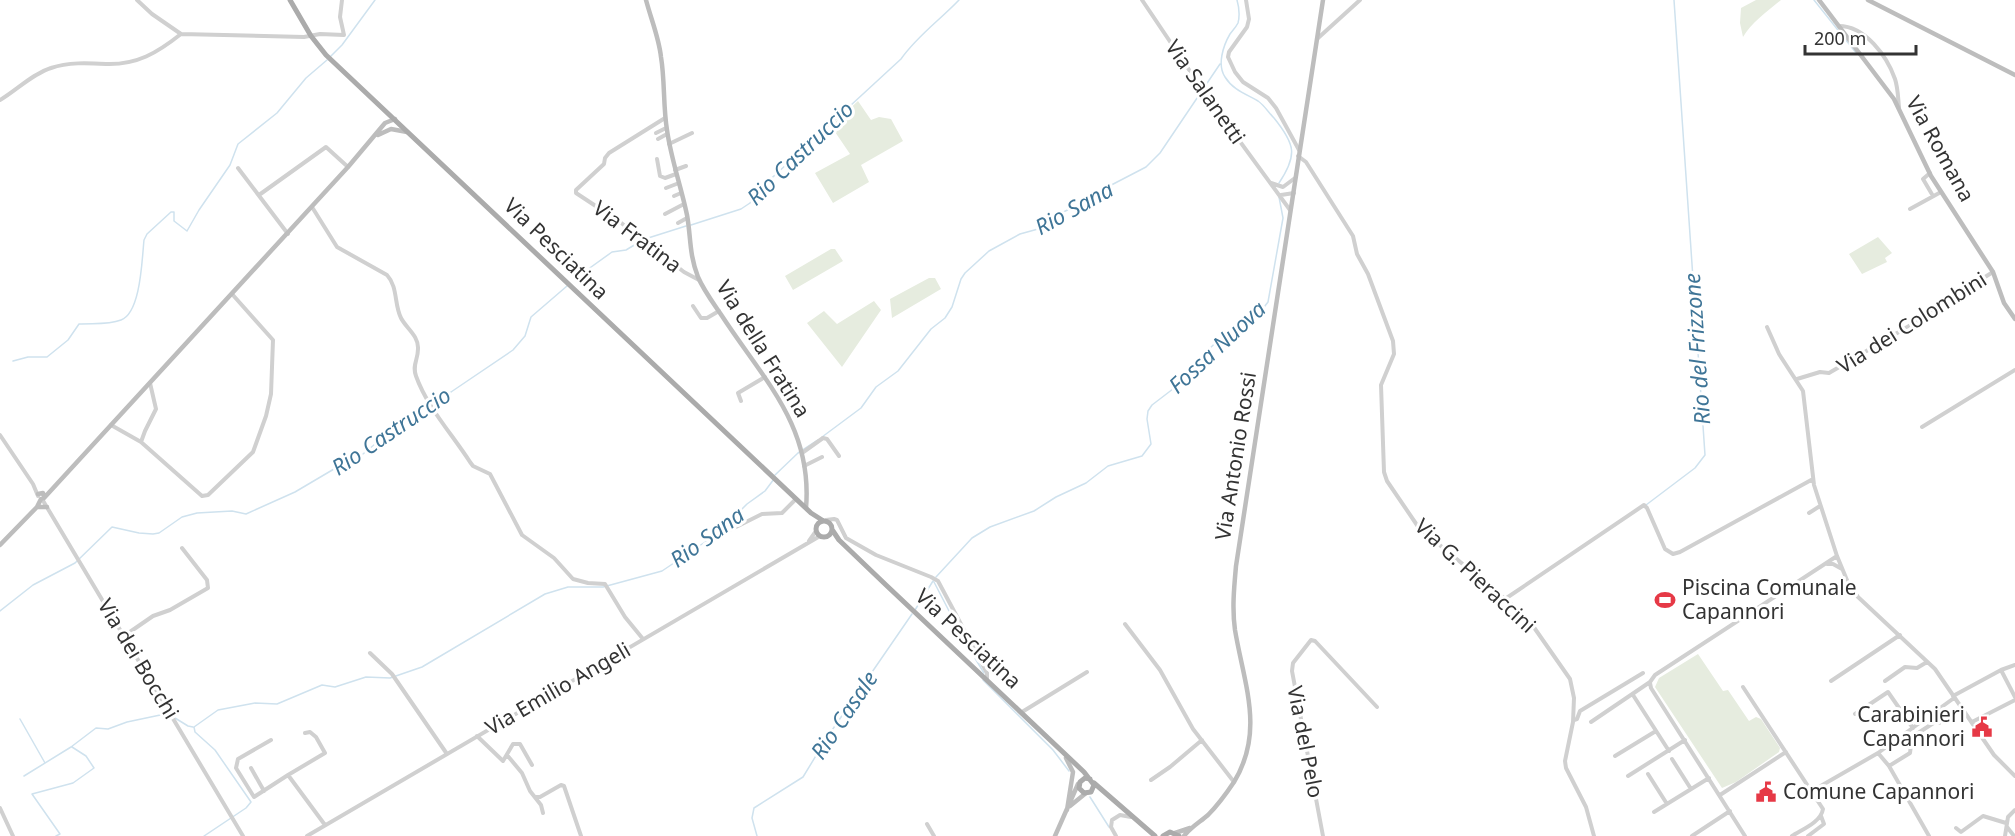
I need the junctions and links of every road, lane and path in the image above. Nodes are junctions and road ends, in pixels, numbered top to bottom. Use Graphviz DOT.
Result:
graph roads {
  1 [pos="137,0"];
  2 [pos="290,0"];
  3 [pos="342,0"];
  4 [pos="646,0"];
  5 [pos="1142,0"];
  6 [pos="1246,0"];
  7 [pos="1323,0"];
  8 [pos="1360,0"];
  9 [pos="1868,0"];
  10 [pos="1820,1"];
  11 [pos="1839,26"];
  12 [pos="181,33"];
  13 [pos="311,36"];
  14 [pos="1317,40"];
  15 [pos="2015,75"];
  16 [pos="0,99"];
  17 [pos="380,105"];
  18 [pos="1899,108"];
  19 [pos="665,118"];
  20 [pos="395,119"];
  21 [pos="385,123"];
  22 [pos="391,129"];
  23 [pos="667,131"];
  24 [pos="409,132"];
  25 [pos="692,133"];
  26 [pos="376,136"];
  27 [pos="657,136"];
  28 [pos="669,144"];
  29 [pos="1298,153"];
  30 [pos="657,159"];
  31 [pos="686,166"];
  32 [pos="348,167"];
  33 [pos="238,168"];
  34 [pos="676,172"];
  35 [pos="1929,173"];
  36 [pos="1296,177"];
  37 [pos="678,183"];
  38 [pos="1269,183"];
  39 [pos="1283,187"];
  40 [pos="666,188"];
  41 [pos="1941,192"];
  42 [pos="681,193"];
  43 [pos="1294,193"];
  44 [pos="259,195"];
  45 [pos="1281,195"];
  46 [pos="674,196"];
  47 [pos="1933,196"];
  48 [pos="684,204"];
  49 [pos="312,207"];
  50 [pos="1910,209"];
  51 [pos="1291,211"];
  52 [pos="666,214"];
  53 [pos="678,223"];
  54 [pos="688,223"];
  55 [pos="288,234"];
  56 [pos="1994,272"];
  57 [pos="699,280"];
  58 [pos="232,294"];
  59 [pos="693,306"];
  60 [pos="719,311"];
  61 [pos="2015,319"];
  62 [pos="1767,327"];
  63 [pos="2015,370"];
  64 [pos="765,376"];
  65 [pos="1797,379"];
  66 [pos="150,383"];
  67 [pos="741,401"];
  68 [pos="111,425"];
  69 [pos="1922,427"];
  70 [pos="0,435"];
  71 [pos="141,442"];
  72 [pos="801,451"];
  73 [pos="839,456"];
  74 [pos="822,457"];
  75 [pos="804,466"];
  76 [pos="1813,479"];
  77 [pos="41,496"];
  78 [pos="796,499"];
  79 [pos="1820,506"];
  80 [pos="46,507"];
  81 [pos="35,508"];
  82 [pos="806,508"];
  83 [pos="811,513"];
  84 [pos="1809,513"];
  85 [pos="824,520"];
  86 [pos="839,523"];
  87 [pos="726,529"];
  88 [pos="818,531"];
  89 [pos="832,531"];
  90 [pos="0,545"];
  91 [pos="182,548"];
  92 [pos="1837,556"];
  93 [pos="1821,566"];
  94 [pos="1842,569"];
  95 [pos="1505,599"];
  96 [pos="1125,624"];
  97 [pos="1900,635"];
  98 [pos="124,636"];
  99 [pos="643,639"];
  100 [pos="370,653"];
  101 [pos="1928,662"];
  102 [pos="2015,665"];
  103 [pos="2001,670"];
  104 [pos="1087,672"];
  105 [pos="1643,674"];
  106 [pos="987,680"];
  107 [pos="1831,681"];
  108 [pos="1885,681"];
  109 [pos="1650,682"];
  110 [pos="1743,687"];
  111 [pos="1633,695"];
  112 [pos="1954,697"];
  113 [pos="2015,698"];
  114 [pos="1377,707"];
  115 [pos="1962,708"];
  116 [pos="1022,712"];
  117 [pos="1855,714"];
  118 [pos="1573,720"];
  119 [pos="1591,722"];
  120 [pos="1972,722"];
  121 [pos="1913,728"];
  122 [pos="1656,730"];
  123 [pos="305,733"];
  124 [pos="477,736"];
  125 [pos="271,740"];
  126 [pos="1202,740"];
  127 [pos="1684,740"];
  128 [pos="1058,747"];
  129 [pos="1669,751"];
  130 [pos="1786,752"];
  131 [pos="1878,753"];
  132 [pos="447,754"];
  133 [pos="507,754"];
  134 [pos="1615,756"];
  135 [pos="1672,759"];
  136 [pos="1074,762"];
  137 [pos="532,765"];
  138 [pos="1889,766"];
  139 [pos="251,768"];
  140 [pos="2015,768"];
  141 [pos="2010,771"];
  142 [pos="1648,774"];
  143 [pos="288,775"];
  144 [pos="1628,776"];
  145 [pos="2015,776"];
  146 [pos="1709,778"];
  147 [pos="1151,780"];
  148 [pos="1092,781"];
  149 [pos="1080,782"];
  150 [pos="1234,782"];
  151 [pos="1691,789"];
  152 [pos="264,791"];
  153 [pos="1812,791"];
  154 [pos="1088,793"];
  155 [pos="1720,795"];
  156 [pos="535,797"];
  157 [pos="1111,800"];
  158 [pos="1667,804"];
  159 [pos="0,808"];
  160 [pos="1067,810"];
  161 [pos="2015,810"];
  162 [pos="1730,811"];
  163 [pos="1654,812"];
  164 [pos="543,813"];
  165 [pos="1821,816"];
  166 [pos="1131,817"];
  167 [pos="927,824"];
  168 [pos="325,825"];
  169 [pos="2006,825"];
  170 [pos="1192,827"];
  171 [pos="1956,828"];
  172 [pos="1147,829"];
  173 [pos="1177,834"];
  174 [pos="1164,835"];
  175 [pos="13,836"];
  176 [pos="243,836"];
  177 [pos="307,836"];
  178 [pos="581,836"];
  179 [pos="934,836"];
  180 [pos="1055,836"];
  181 [pos="1116,836"];
  182 [pos="1155,836"];
  183 [pos="1184,836"];
  184 [pos="1323,836"];
  185 [pos="1594,836"];
  186 [pos="1692,836"];
  187 [pos="1745,836"];
  188 [pos="1792,836"];
  189 [pos="1808,836"];
  190 [pos="1929,836"];
  191 [pos="2005,836"];
  192 [pos="2014,836"];
  1 -- 12 [label="street"];
  2 -- 13 [label="main road, Via Pesciatina"];
  3 -- 13 [label="street"];
  4 -- 19 [label="street, Via della Fratina"];
  5 -- 38 [label="street, Via Salanetti"];
  6 -- 29 [label="street, Via G. Pieraccini"];
  7 -- 14 [label="street, Via Antonio Rossi"];
  8 -- 14 [label="street"];
  9 -- 15 [label="street"];
  10 -- 11 [label="street, Via Romana"];
  11 -- 18 [label="street, Via Romana"];
  11 -- 18 [label="street"];
  12 -- 13 [label="street"];
  12 -- 16 [label="street"];
  13 -- 17 [label="main road, Via Pesciatina"];
  14 -- 29 [label="street, Via Antonio Rossi"];
  17 -- 20 [label="main road, Via Pesciatina"];
  17 -- 21 [label="street"];
  18 -- 35 [label="street, Via Romana"];
  19 -- 23 [label="street, Via della Fratina"];
  19 -- 57 [label="street, Via Fratina"];
  20 -- 21 [label="street"];
  20 -- 22 [label="street"];
  20 -- 24 [label="main road, Via Pesciatina"];
  21 -- 26 [label="street"];
  22 -- 24 [label="street"];
  22 -- 26 [label="street"];
  23 -- 27 [label="street"];
  23 -- 28 [label="street, Via della Fratina"];
  24 -- 78 [label="main road, Via Pesciatina"];
  25 -- 28 [label="street"];
  26 -- 32 [label="street"];
  28 -- 34 [label="street, Via della Fratina"];
  29 -- 36 [label="street, Via Antonio Rossi"];
  29 -- 95 [label="street, Via G. Pieraccini"];
  30 -- 34 [label="street"];
  31 -- 34 [label="street"];
  32 -- 44 [label="street"];
  32 -- 49 [label="street"];
  33 -- 44 [label="street"];
  34 -- 37 [label="street, Via della Fratina"];
  35 -- 41 [label="street, Via Romana"];
  35 -- 47 [label="street"];
  36 -- 39 [label="street"];
  36 -- 43 [label="street, Via Antonio Rossi"];
  37 -- 40 [label="street"];
  37 -- 42 [label="street, Via della Fratina"];
  38 -- 39 [label="street"];
  38 -- 45 [label="street, Via Salanetti"];
  39 -- 43 [label="street"];
  41 -- 47 [label="street"];
  41 -- 56 [label="street, Via Romana"];
  42 -- 46 [label="street"];
  42 -- 48 [label="street, Via della Fratina"];
  43 -- 45 [label="street"];
  43 -- 51 [label="street, Via Antonio Rossi"];
  44 -- 55 [label="street"];
  45 -- 51 [label="street, Via Salanetti"];
  47 -- 50 [label="street"];
  48 -- 52 [label="street"];
  48 -- 54 [label="street, Via della Fratina"];
  49 -- 55 [label="street"];
  49 -- 99 [label="street"];
  51 -- 150 [label="street, Via Antonio Rossi"];
  53 -- 54 [label="street"];
  54 -- 57 [label="street, Via della Fratina"];
  55 -- 58 [label="street"];
  56 -- 61 [label="street, Via Romana"];
  56 -- 65 [label="street, Via dei Colombini"];
  57 -- 60 [label="street, Via della Fratina"];
  58 -- 66 [label="street"];
  58 -- 71 [label="street"];
  59 -- 60 [label="street"];
  60 -- 64 [label="street, Via della Fratina"];
  62 -- 65 [label="street"];
  63 -- 69 [label="street"];
  64 -- 67 [label="street"];
  64 -- 72 [label="street, Via della Fratina"];
  65 -- 76 [label="street"];
  66 -- 68 [label="street"];
  66 -- 71 [label="street"];
  68 -- 71 [label="street"];
  68 -- 77 [label="street"];
  70 -- 77 [label="street, Via dei Bocchi"];
  72 -- 73 [label="street"];
  72 -- 75 [label="street, Via della Fratina"];
  74 -- 75 [label="street"];
  75 -- 82 [label="street, Via della Fratina"];
  76 -- 79 [label="street"];
  76 -- 95 [label="street"];
  77 -- 80 [label="street, Via dei Bocchi"];
  77 -- 81 [label="street"];
  78 -- 82 [label="main road, Via Pesciatina"];
  78 -- 87 [label="street"];
  79 -- 84 [label="street"];
  79 -- 92 [label="street"];
  80 -- 81 [label="street"];
  80 -- 98 [label="street, Via dei Bocchi"];
  81 -- 90 [label="street"];
  82 -- 83 [label="main road, Via Pesciatina"];
  83 -- 85 [label="main road, Via Pesciatina"];
  83 -- 88 [label="main road, Via Pesciatina"];
  85 -- 86 [label="street"];
  85 -- 88 [label="main road"];
  85 -- 89 [label="main road, Via Pesciatina"];
  86 -- 89 [label="street"];
  86 -- 106 [label="street"];
  88 -- 89 [label="main road, Via Pesciatina"];
  88 -- 99 [label="street, Via Emilio Angeli"];
  89 -- 106 [label="main road, Via Pesciatina"];
  91 -- 98 [label="street"];
  92 -- 93 [label="street"];
  92 -- 94 [label="street"];
  93 -- 94 [label="street"];
  93 -- 109 [label="street"];
  94 -- 97 [label="street"];
  95 -- 118 [label="street, Via G. Pieraccini"];
  96 -- 126 [label="street"];
  97 -- 101 [label="street"];
  97 -- 107 [label="street"];
  98 -- 176 [label="street, Via dei Bocchi"];
  99 -- 124 [label="street, Via Emilio Angeli"];
  100 -- 132 [label="street"];
  101 -- 108 [label="street"];
  101 -- 112 [label="street"];
  102 -- 103 [label="street"];
  103 -- 112 [label="street"];
  103 -- 113 [label="street"];
  104 -- 116 [label="street"];
  105 -- 118 [label="street"];
  106 -- 116 [label="main road, Via Pesciatina"];
  109 -- 111 [label="street"];
  109 -- 127 [label="street"];
  110 -- 130 [label="street"];
  111 -- 119 [label="street"];
  111 -- 122 [label="street"];
  112 -- 115 [label="street"];
  112 -- 121 [label="street"];
  113 -- 120 [label="street"];
  114 -- 184 [label="street, Via del Pelo"];
  115 -- 120 [label="street"];
  115 -- 138 [label="street"];
  116 -- 128 [label="main road, Via Pesciatina"];
  117 -- 121 [label="street"];
  118 -- 185 [label="street, Via G. Pieraccini"];
  120 -- 141 [label="street"];
  121 -- 131 [label="street"];
  122 -- 129 [label="street"];
  122 -- 134 [label="street"];
  123 -- 143 [label="street"];
  124 -- 132 [label="street, Via Emilio Angeli"];
  124 -- 133 [label="street"];
  125 -- 152 [label="street"];
  126 -- 147 [label="street"];
  126 -- 150 [label="street"];
  127 -- 129 [label="street"];
  127 -- 146 [label="street"];
  128 -- 136 [label="main road, Via Pesciatina"];
  128 -- 160 [label="street"];
  129 -- 144 [label="street"];
  130 -- 153 [label="street"];
  130 -- 155 [label="street"];
  131 -- 138 [label="street"];
  131 -- 153 [label="street"];
  132 -- 168 [label="street, Via Emilio Angeli"];
  133 -- 137 [label="street"];
  133 -- 156 [label="street"];
  135 -- 151 [label="street"];
  136 -- 148 [label="main road, Via Pesciatina"];
  136 -- 149 [label="main road"];
  138 -- 190 [label="street"];
  139 -- 152 [label="street"];
  140 -- 141 [label="street"];
  141 -- 145 [label="street"];
  142 -- 158 [label="street"];
  143 -- 152 [label="street"];
  143 -- 168 [label="street"];
  146 -- 151 [label="street"];
  146 -- 155 [label="street"];
  148 -- 149 [label="main road"];
  148 -- 154 [label="main road"];
  148 -- 157 [label="main road, Via Pesciatina"];
  149 -- 154 [label="main road"];
  149 -- 160 [label="street"];
  150 -- 170 [label="street, Via Antonio Rossi"];
  151 -- 158 [label="street"];
  153 -- 165 [label="street"];
  154 -- 157 [label="main road, Via Pesciatina"];
  154 -- 160 [label="street"];
  155 -- 162 [label="street"];
  156 -- 164 [label="street"];
  156 -- 178 [label="street"];
  157 -- 166 [label="main road, Via Pesciatina"];
  158 -- 163 [label="street"];
  159 -- 175 [label="street"];
  160 -- 180 [label="street"];
  161 -- 169 [label="street"];
  162 -- 186 [label="street"];
  162 -- 187 [label="street"];
  165 -- 188 [label="street"];
  165 -- 189 [label="street"];
  166 -- 172 [label="main road, Via Pesciatina"];
  166 -- 181 [label="street"];
  167 -- 179 [label="street"];
  168 -- 177 [label="street, Via Emilio Angeli"];
  169 -- 171 [label="street"];
  169 -- 191 [label="street"];
  169 -- 192 [label="street"];
  170 -- 173 [label="street"];
  170 -- 183 [label="street, Via Antonio Rossi"];
  172 -- 174 [label="main road, Via Pesciatina"];
  172 -- 182 [label="main road, Via Pesciatina"];
  173 -- 174 [label="main road, Via Pesciatina"];
}
